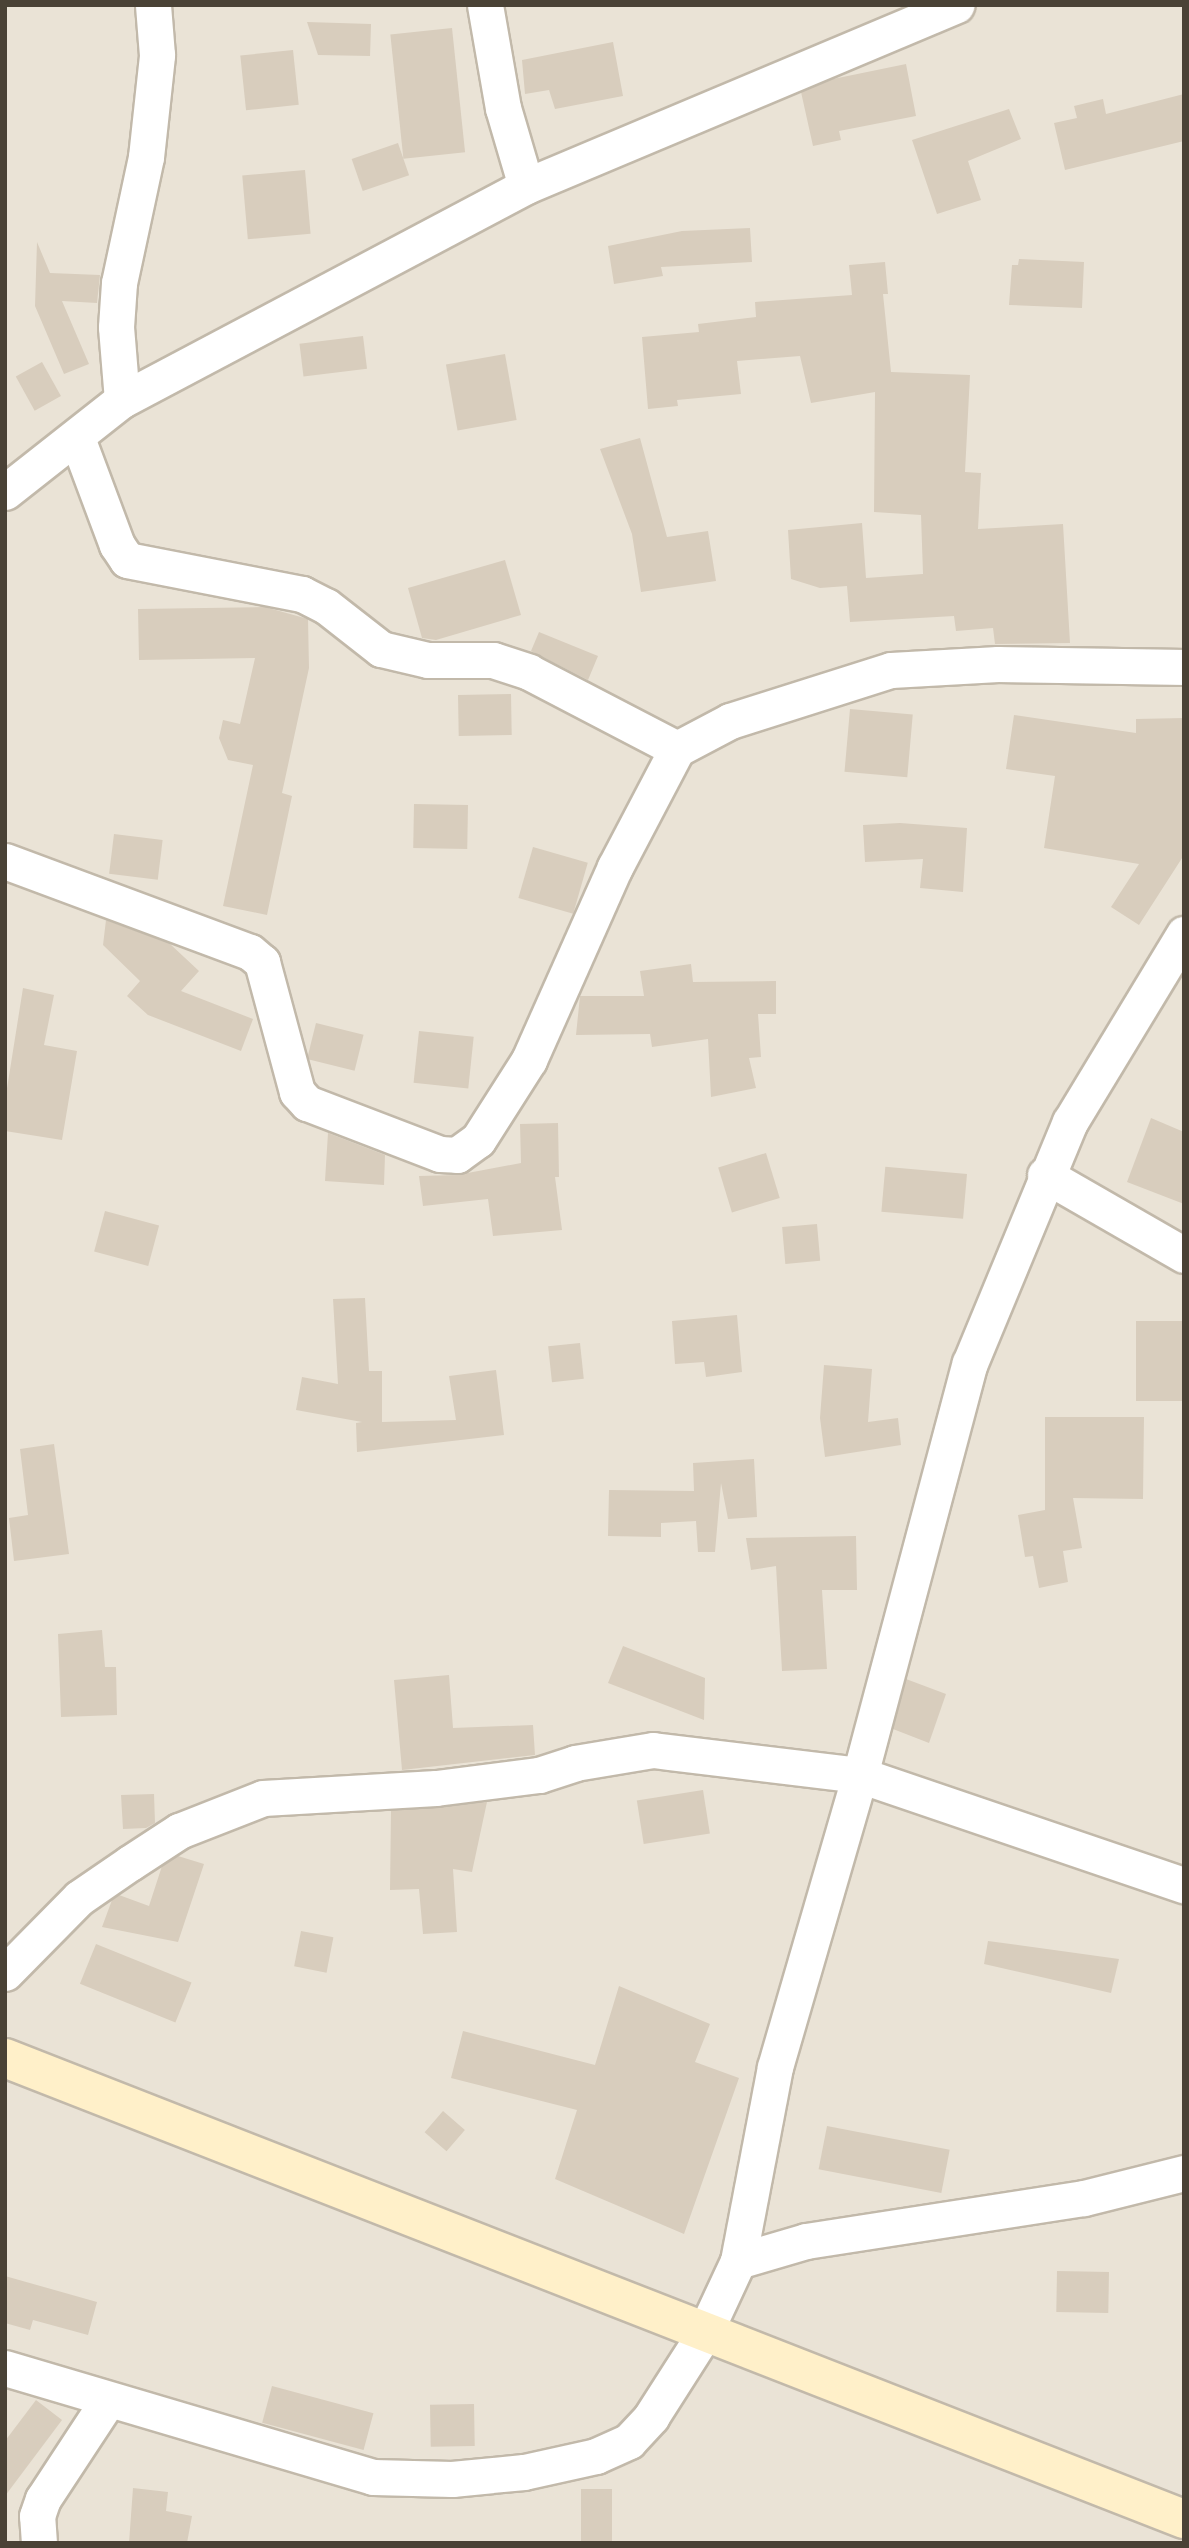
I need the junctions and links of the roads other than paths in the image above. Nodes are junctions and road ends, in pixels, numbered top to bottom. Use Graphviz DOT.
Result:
graph roads {
  1 [pos="153,5"];
  2 [pos="485,5"];
  3 [pos="956,5"];
  4 [pos="526,186"];
  5 [pos="122,400"];
  6 [pos="77,438"];
  7 [pos="5,492"];
  8 [pos="1184,667"];
  9 [pos="677,749"];
  10 [pos="5,861"];
  11 [pos="1184,934"];
  12 [pos="1045,1175"];
  13 [pos="1184,1255"];
  14 [pos="860,1775"];
  15 [pos="1184,1885"];
  16 [pos="5,1973"];
  17 [pos="5,2059"];
  18 [pos="1184,2173"];
  19 [pos="738,2262"];
  20 [pos="704,2334"];
  21 [pos="5,2368"];
  22 [pos="108,2400"];
  23 [pos="1184,2519"];
  24 [pos="39,2543"];
  1 -- 5 [label="street"];
  2 -- 4 [label="street"];
  3 -- 4 [label="street"];
  4 -- 5 [label="street"];
  5 -- 6 [label="street"];
  6 -- 7 [label="street"];
  6 -- 9 [label="street"];
  8 -- 9 [label="street"];
  9 -- 10 [label="street"];
  11 -- 12 [label="street"];
  12 -- 13 [label="street"];
  12 -- 14 [label="street"];
  14 -- 15 [label="street"];
  14 -- 16 [label="street"];
  14 -- 19 [label="street"];
  17 -- 20 [label="main road"];
  18 -- 19 [label="street"];
  19 -- 20 [label="street"];
  20 -- 22 [label="street"];
  20 -- 23 [label="main road"];
  21 -- 22 [label="street"];
  22 -- 24 [label="street"];
}
